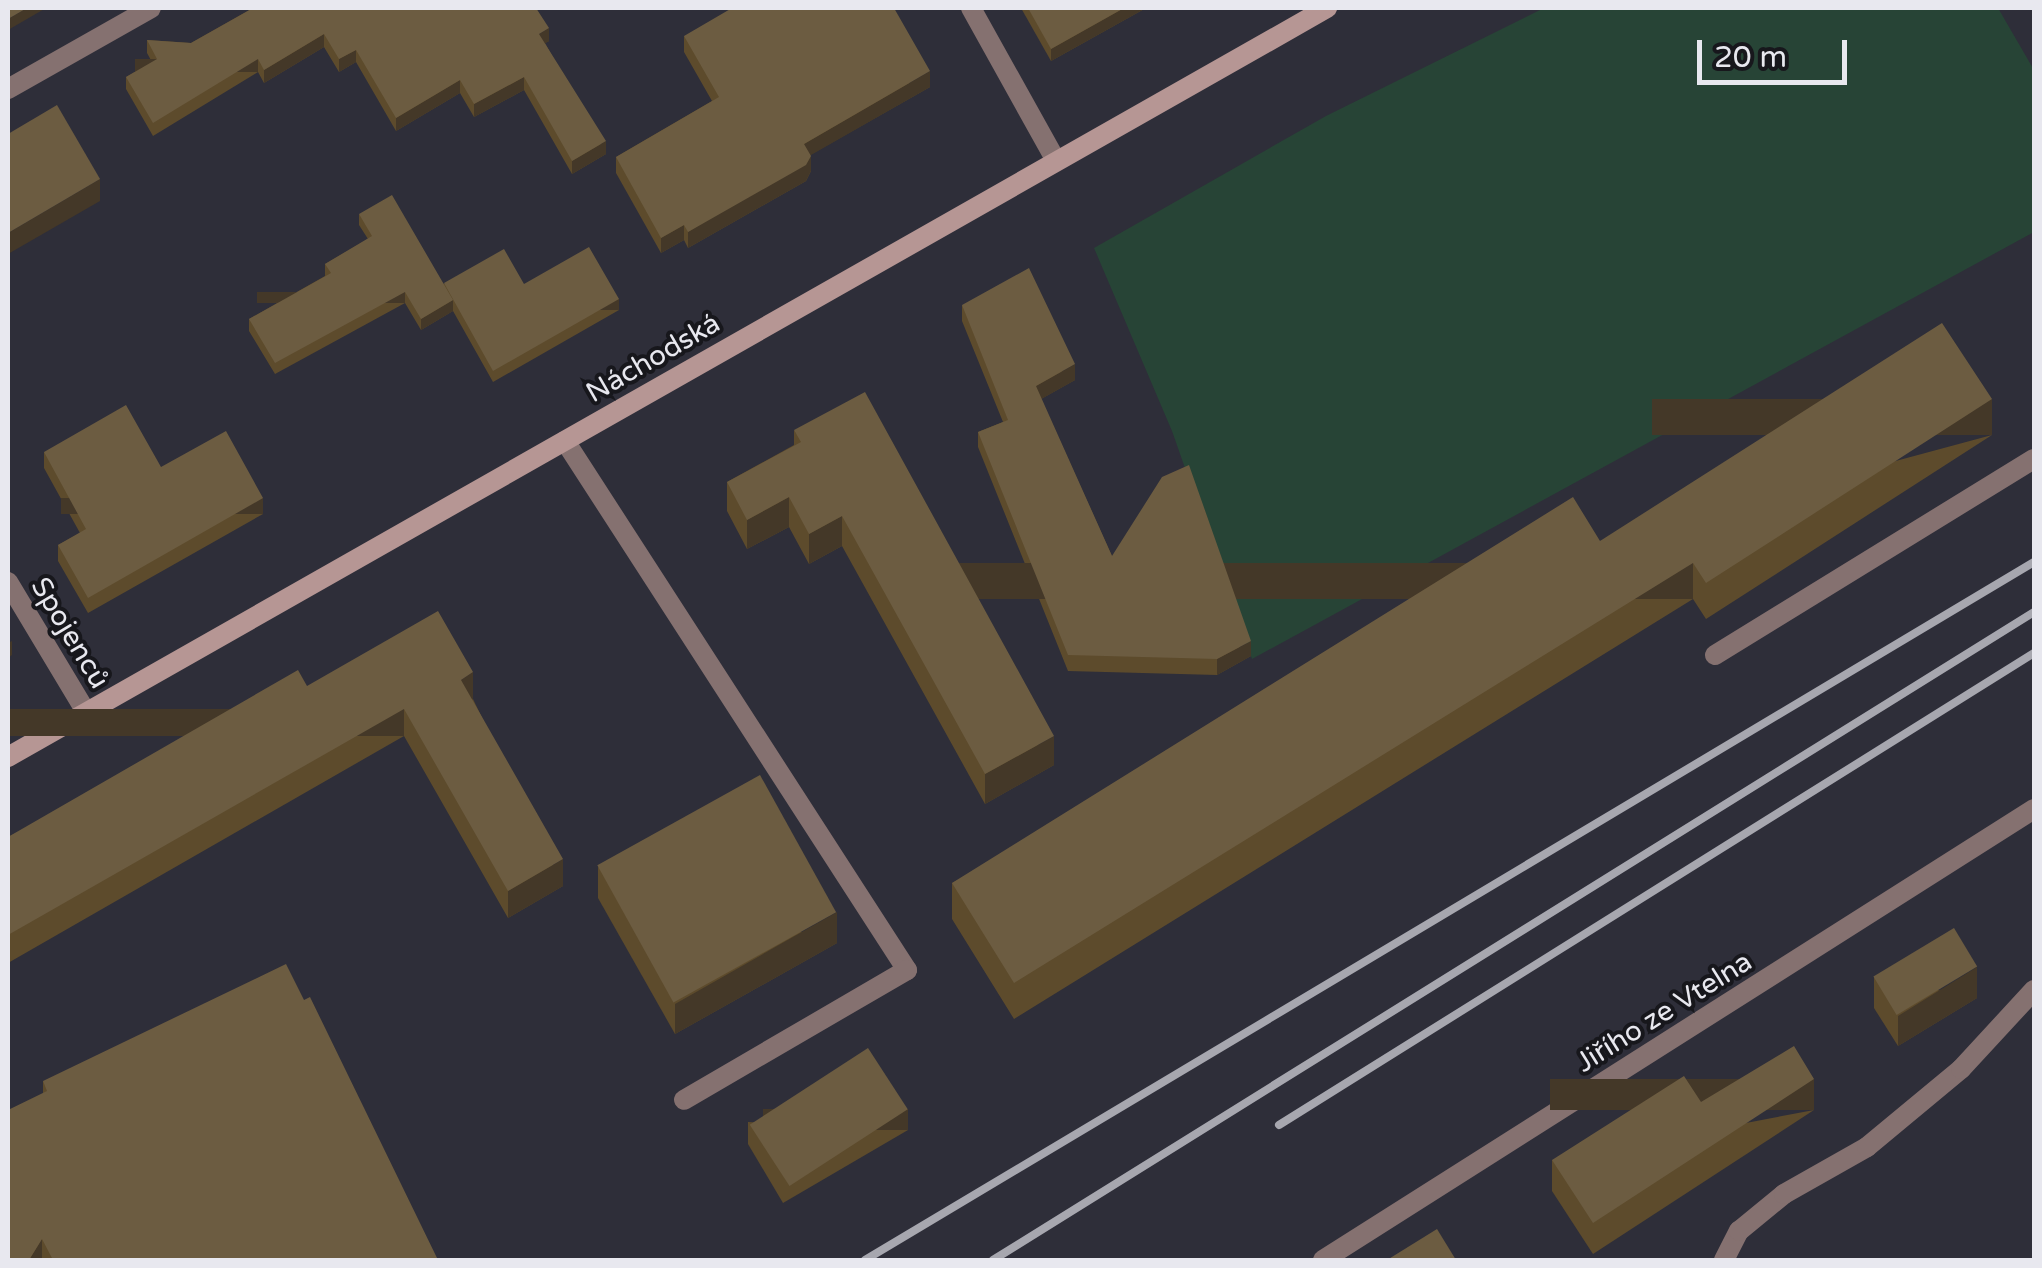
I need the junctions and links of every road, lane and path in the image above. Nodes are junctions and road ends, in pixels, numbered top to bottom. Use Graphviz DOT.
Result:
graph roads {
  1 [pos="151,8"];
  2 [pos="971,8"];
  3 [pos="1326,8"];
  4 [pos="8,90"];
  5 [pos="1056,161"];
  6 [pos="565,440"];
  7 [pos="2034,459"];
  8 [pos="8,582"];
  9 [pos="1715,655"];
  10 [pos="86,712"];
  11 [pos="8,757"];
  12 [pos="2034,809"];
  13 [pos="2034,990"];
  14 [pos="684,1100"];
  15 [pos="1323,1260"];
  16 [pos="1724,1260"];
  1 -- 4 [label="street"];
  2 -- 5 [label="street"];
  3 -- 5 [label="main road, Náchodská"];
  5 -- 6 [label="main road, Náchodská"];
  6 -- 10 [label="main road, Náchodská"];
  6 -- 14 [label="street"];
  7 -- 9 [label="street"];
  8 -- 10 [label="street, Spojenců"];
  10 -- 11 [label="main road, Náchodská"];
  12 -- 15 [label="street, Jiřího ze Vtelna"];
  13 -- 16 [label="street"];
}
